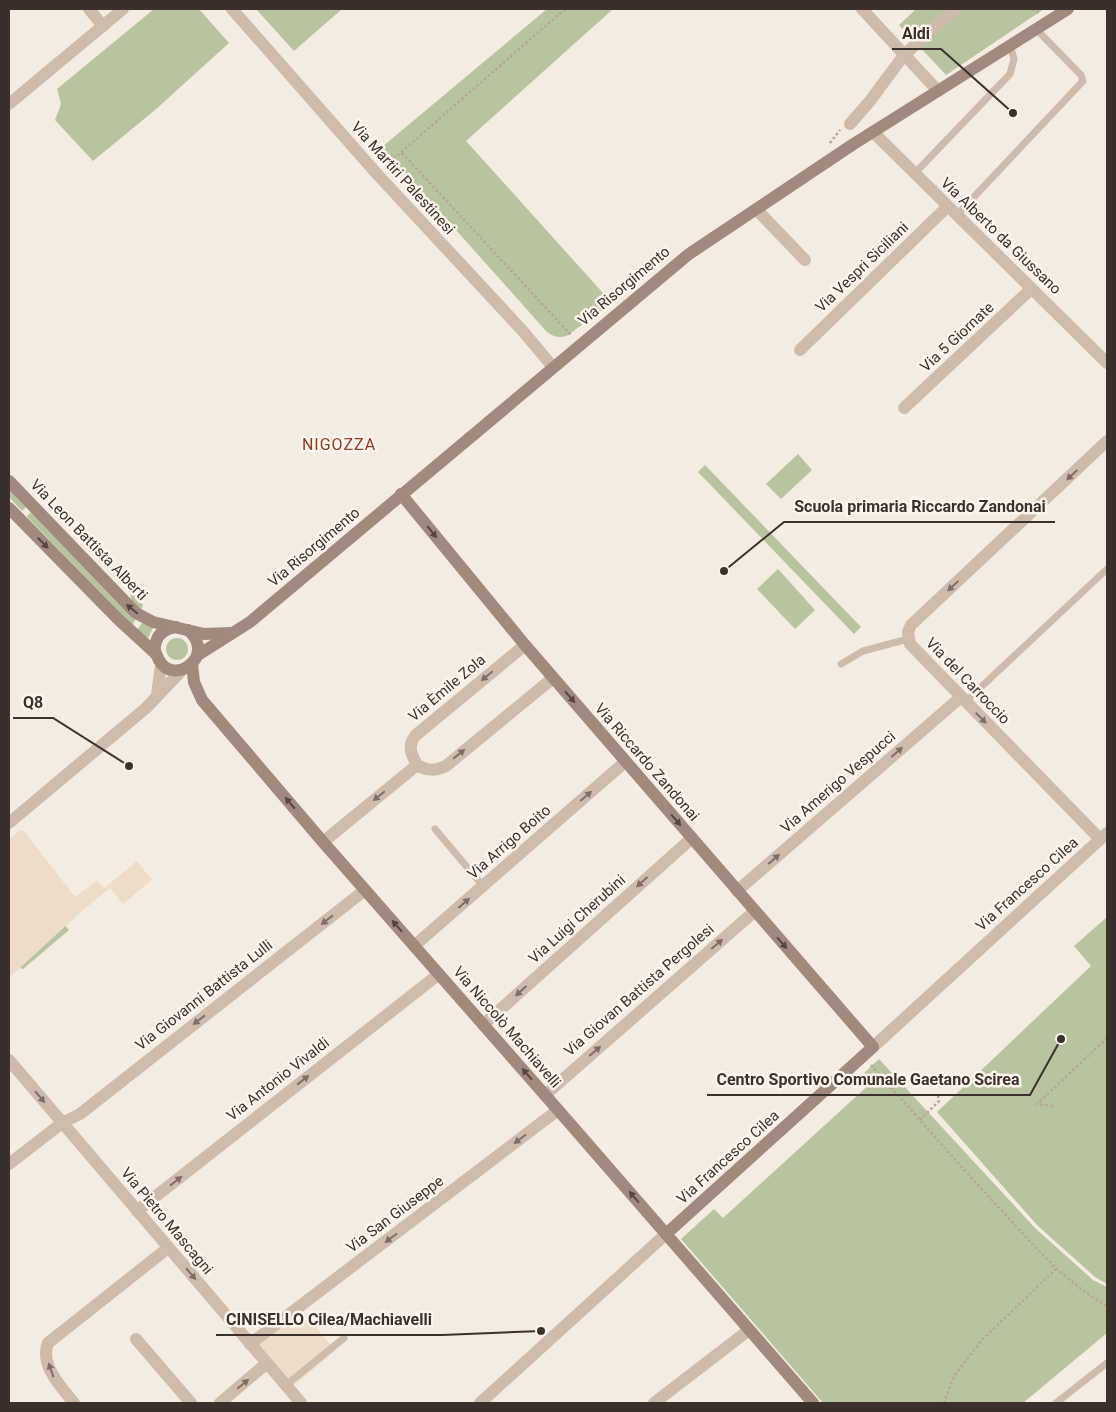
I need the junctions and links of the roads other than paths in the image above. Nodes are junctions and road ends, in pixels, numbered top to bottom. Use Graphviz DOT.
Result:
graph roads {
  1 [pos="89,9"];
  2 [pos="123,9"];
  3 [pos="232,9"];
  4 [pos="862,9"];
  5 [pos="955,9"];
  6 [pos="1068,9"];
  7 [pos="103,26"];
  8 [pos="1036,29"];
  9 [pos="1010,45"];
  10 [pos="904,54"];
  11 [pos="938,91"];
  12 [pos="9,104"];
  13 [pos="850,124"];
  14 [pos="873,132"];
  15 [pos="914,174"];
  16 [pos="756,209"];
  17 [pos="952,211"];
  18 [pos="805,260"];
  19 [pos="1031,289"];
  20 [pos="800,350"];
  21 [pos="1107,363"];
  22 [pos="553,366"];
  23 [pos="904,408"];
  24 [pos="1107,441"];
  25 [pos="9,481"];
  26 [pos="401,494"];
  27 [pos="9,508"];
  28 [pos="1107,568"];
  29 [pos="182,629"];
  30 [pos="233,632"];
  31 [pos="908,639"];
  32 [pos="525,645"];
  33 [pos="155,653"];
  34 [pos="191,663"];
  35 [pos="841,664"];
  36 [pos="161,665"];
  37 [pos="553,678"];
  38 [pos="157,696"];
  39 [pos="963,699"];
  40 [pos="625,762"];
  41 [pos="417,765"];
  42 [pos="9,823"];
  43 [pos="435,830"];
  44 [pos="1104,836"];
  45 [pos="692,838"];
  46 [pos="323,842"];
  47 [pos="483,886"];
  48 [pos="365,890"];
  49 [pos="737,891"];
  50 [pos="755,911"];
  51 [pos="414,946"];
  52 [pos="439,974"];
  53 [pos="483,1025"];
  54 [pos="873,1047"];
  55 [pos="9,1060"];
  56 [pos="545,1095"];
  57 [pos="558,1110"];
  58 [pos="62,1123"];
  59 [pos="9,1164"];
  60 [pos="138,1211"];
  61 [pos="666,1234"];
  62 [pos="168,1248"];
  63 [pos="749,1330"];
  64 [pos="344,1338"];
  65 [pos="136,1339"];
  66 [pos="250,1344"];
  67 [pos="1107,1363"];
  68 [pos="266,1364"];
  69 [pos="286,1385"];
  70 [pos="74,1403"];
  71 [pos="191,1403"];
  72 [pos="220,1403"];
  73 [pos="301,1403"];
  74 [pos="480,1403"];
  75 [pos="654,1403"];
  76 [pos="813,1403"];
  77 [pos="1056,1403"];
  1 -- 7 [label="street"];
  2 -- 7 [label="street"];
  3 -- 22 [label="street, Via Martiri Palestinesi"];
  4 -- 10 [label="street"];
  5 -- 10 [label="street"];
  6 -- 8 [label="street, Via Risorgimento"];
  7 -- 12 [label="street"];
  8 -- 9 [label="street, Via Risorgimento"];
  8 -- 17 [label="lane"];
  9 -- 11 [label="street, Via Risorgimento"];
  9 -- 15 [label="lane"];
  10 -- 11 [label="street"];
  10 -- 13 [label="street"];
  11 -- 14 [label="street, Via Risorgimento"];
  14 -- 15 [label="street, Via Alberto da Giussano"];
  14 -- 16 [label="street, Via Risorgimento"];
  15 -- 17 [label="street, Via Alberto da Giussano"];
  16 -- 18 [label="street"];
  16 -- 22 [label="street, Via Risorgimento"];
  17 -- 19 [label="street, Via Alberto da Giussano"];
  17 -- 20 [label="street, Via Vespri Siciliani"];
  19 -- 21 [label="street, Via Alberto da Giussano"];
  19 -- 23 [label="street, Via 5 Giornate"];
  22 -- 26 [label="street, Via Risorgimento"];
  24 -- 31 [label="street, Via del Carroccio, one-way"];
  29 -- 25 [label="street, Via Leon Battista Alberti, one-way"];
  26 -- 30 [label="street, Via Risorgimento"];
  26 -- 32 [label="street, Via Riccardo Zandonai, one-way"];
  27 -- 33 [label="street, one-way"];
  28 -- 39 [label="lane"];
  29 -- 30 [label="street, Via Risorgimento"];
  29 -- 33 [label="street"];
  29 -- 34 [label="street"];
  30 -- 34 [label="street, Via Risorgimento"];
  31 -- 35 [label="lane"];
  31 -- 39 [label="street, Via del Carroccio"];
  32 -- 37 [label="street, Via Riccardo Zandonai"];
  32 -- 41 [label="street, Via Èmile Zola, one-way"];
  33 -- 36 [label="street"];
  34 -- 36 [label="street"];
  34 -- 38 [label="street, Via Risorgimento"];
  46 -- 34 [label="street, Via Niccolò Machiavelli, one-way"];
  36 -- 38 [label="street"];
  37 -- 40 [label="street, Via Riccardo Zandonai, one-way"];
  41 -- 37 [label="street, one-way"];
  38 -- 42 [label="street, Via Risorgimento"];
  39 -- 44 [label="street, Via del Carroccio, one-way"];
  49 -- 39 [label="street, Via Amerigo Vespucci, one-way"];
  40 -- 45 [label="street, Via Riccardo Zandonai, one-way"];
  47 -- 40 [label="street, Via Arrigo Boito, one-way"];
  41 -- 46 [label="street, one-way"];
  43 -- 47 [label="lane"];
  44 -- 54 [label="street, Via Francesco Cilea"];
  45 -- 49 [label="street, Via Riccardo Zandonai"];
  45 -- 53 [label="street, Via Luigi Cherubini, one-way"];
  46 -- 48 [label="street, Via Niccolò Machiavelli"];
  51 -- 47 [label="street, Via Arrigo Boito, one-way"];
  51 -- 48 [label="street, Via Niccolò Machiavelli, one-way"];
  48 -- 58 [label="street, Via Giovanni Battista Lulli, one-way"];
  49 -- 50 [label="street, Via Riccardo Zandonai"];
  50 -- 54 [label="street, Via Riccardo Zandonai, one-way"];
  56 -- 50 [label="street, Via Giovan Battista Pergolesi, one-way"];
  51 -- 52 [label="street, Via Niccolò Machiavelli"];
  52 -- 53 [label="street, Via Niccolò Machiavelli"];
  60 -- 52 [label="street, Via Antonio Vivaldi, one-way"];
  56 -- 53 [label="street, Via Niccolò Machiavelli, one-way"];
  54 -- 61 [label="street, Via Francesco Cilea"];
  55 -- 58 [label="street, Via Pietro Mascagni, one-way"];
  56 -- 57 [label="street, Via Niccolò Machiavelli"];
  61 -- 57 [label="street, Via Niccolò Machiavelli, one-way"];
  57 -- 66 [label="street, Via San Giuseppe, one-way"];
  58 -- 59 [label="street, Via Giovanni Battista Lulli"];
  58 -- 60 [label="street, Via Pietro Mascagni"];
  60 -- 62 [label="street, Via Pietro Mascagni"];
  61 -- 63 [label="street, Via Niccolò Machiavelli"];
  61 -- 74 [label="street, Via Francesco Cilea"];
  62 -- 66 [label="street, Via Pietro Mascagni, one-way"];
  70 -- 62 [label="street, one-way"];
  63 -- 75 [label="street"];
  63 -- 76 [label="street, Via Niccolò Machiavelli"];
  64 -- 69 [label="lane"];
  65 -- 71 [label="street"];
  66 -- 68 [label="street, Via Pietro Mascagni"];
  67 -- 77 [label="lane"];
  68 -- 69 [label="street, Via Pietro Mascagni"];
  72 -- 68 [label="street, one-way"];
  69 -- 73 [label="street, Via Pietro Mascagni"];
}
